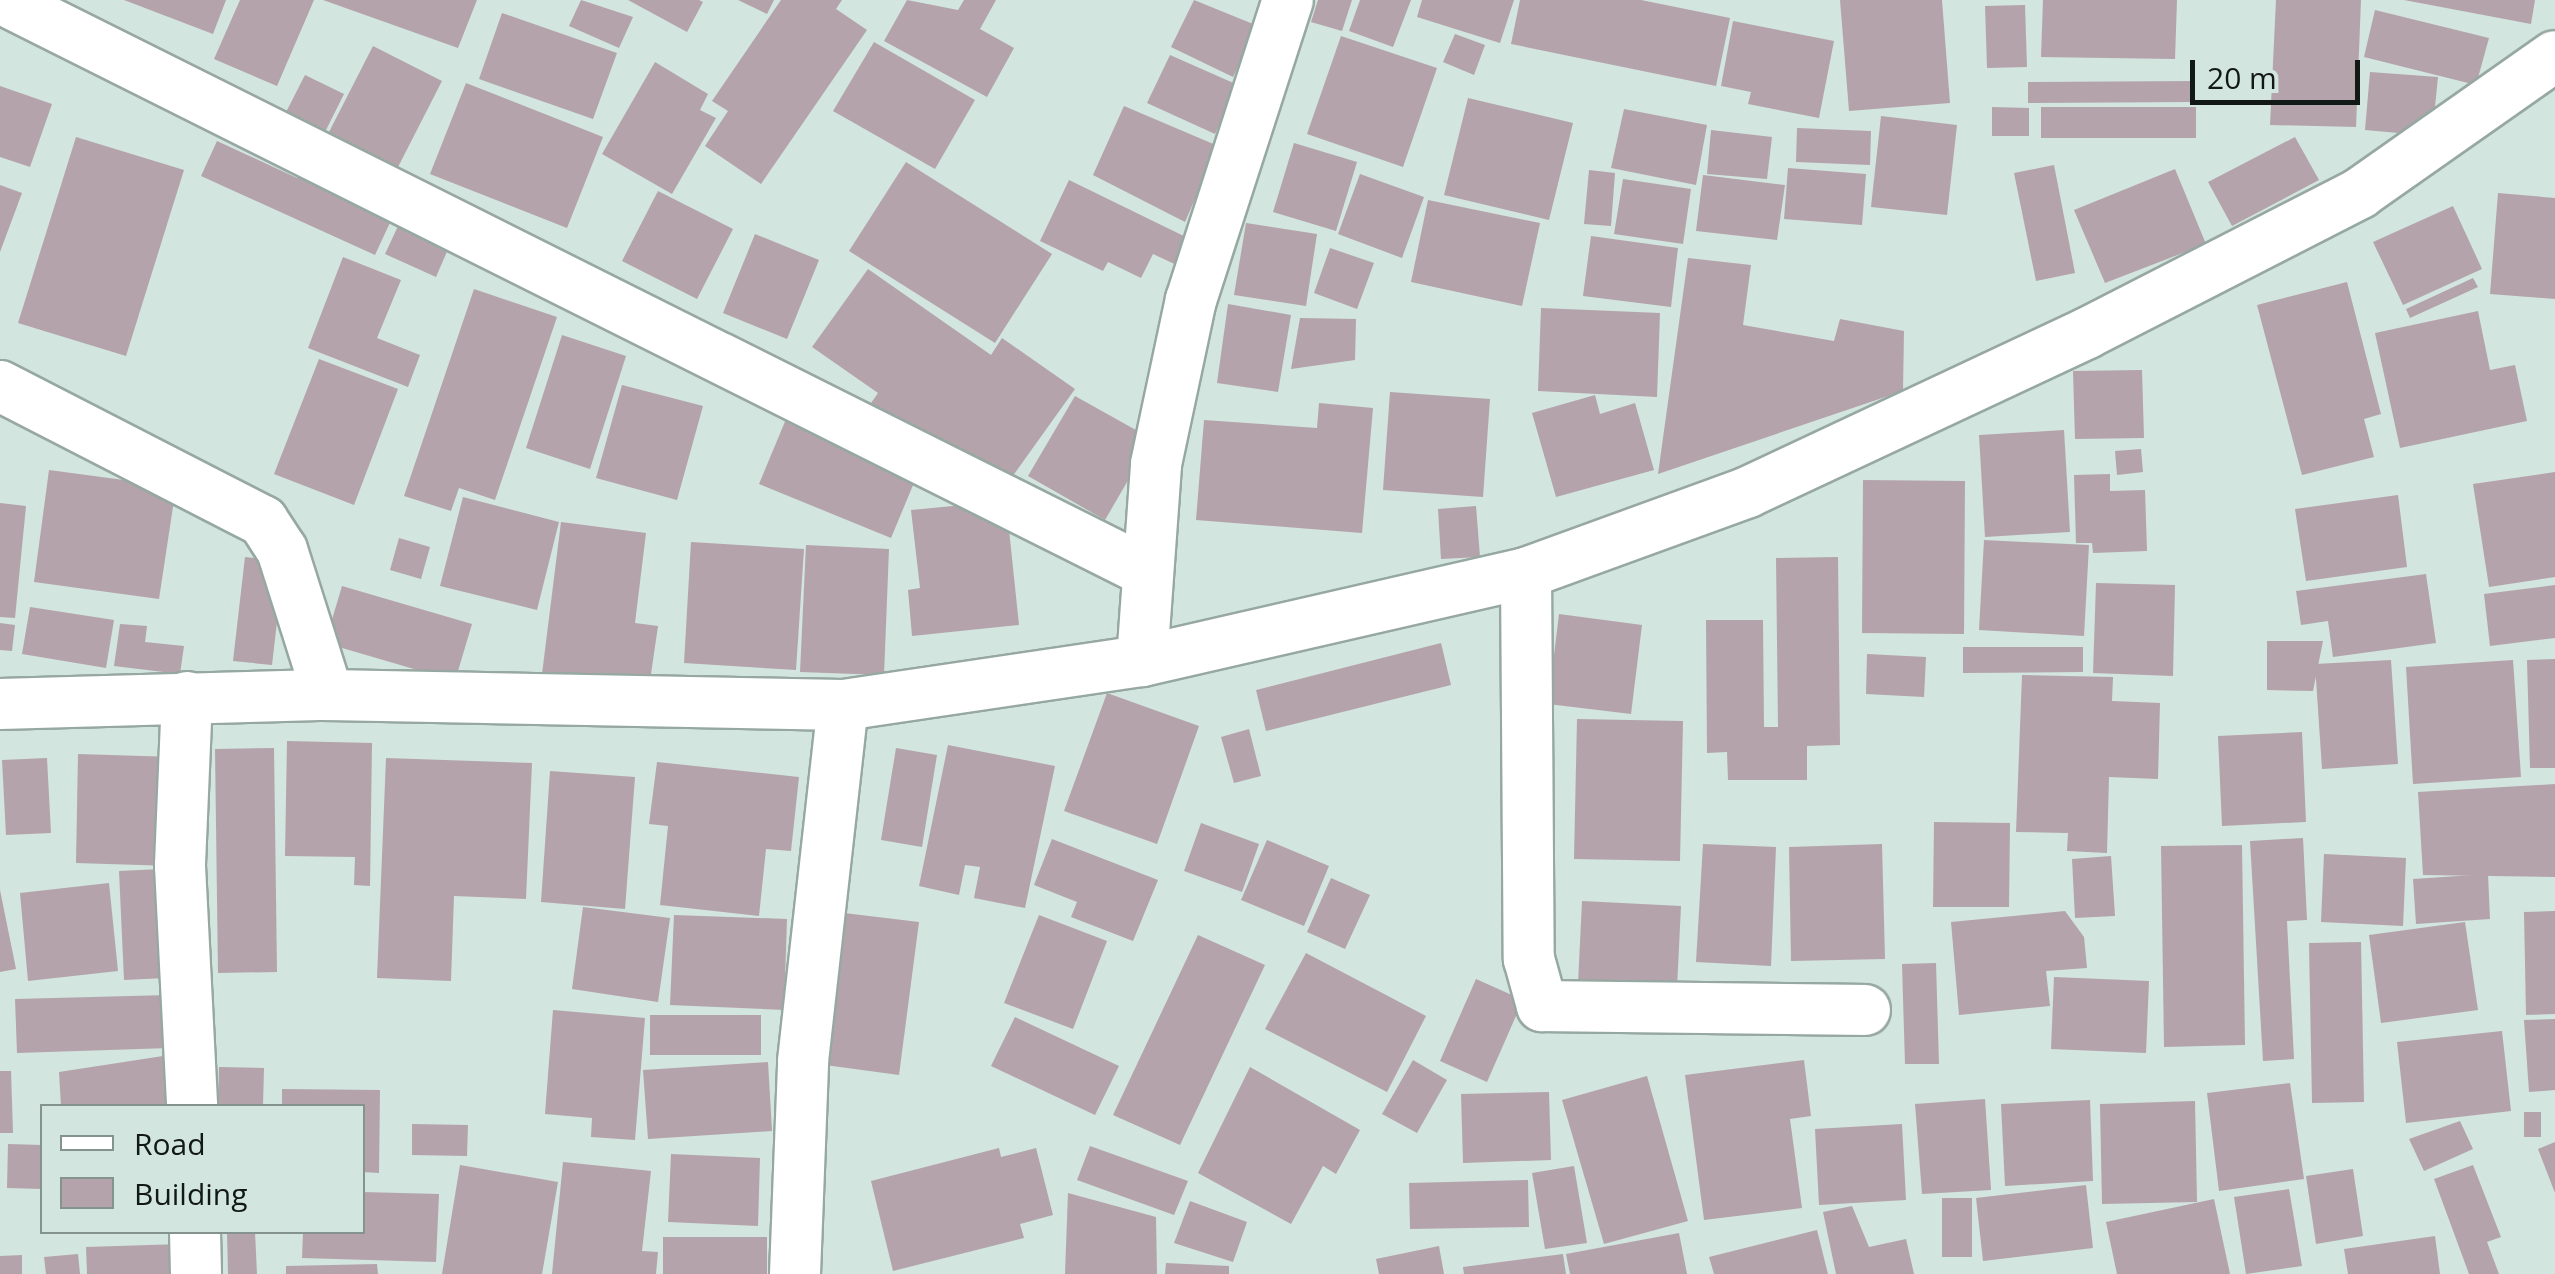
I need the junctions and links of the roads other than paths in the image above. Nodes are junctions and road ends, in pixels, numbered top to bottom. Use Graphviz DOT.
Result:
graph roads {
  1 [pos="1288,0"];
  2 [pos="14,5"];
  3 [pos="2555,56"];
  4 [pos="0,386"];
  5 [pos="1142,569"];
  6 [pos="1526,572"];
  7 [pos="1142,662"];
  8 [pos="328,696"];
  9 [pos="187,697"];
  10 [pos="0,704"];
  11 [pos="844,705"];
  12 [pos="1865,1010"];
  13 [pos="192,1104"];
  14 [pos="194,1234"];
  15 [pos="196,1274"];
  16 [pos="796,1274"];
  1 -- 5 [label="street"];
  2 -- 5 [label="street"];
  3 -- 6 [label="street"];
  4 -- 8 [label="street"];
  5 -- 7 [label="street"];
  6 -- 7 [label="street"];
  6 -- 12 [label="street"];
  7 -- 11 [label="street"];
  8 -- 9 [label="street"];
  8 -- 11 [label="street"];
  9 -- 10 [label="street"];
  9 -- 13 [label="street"];
  11 -- 16 [label="street"];
  14 -- 15 [label="street"];
}
